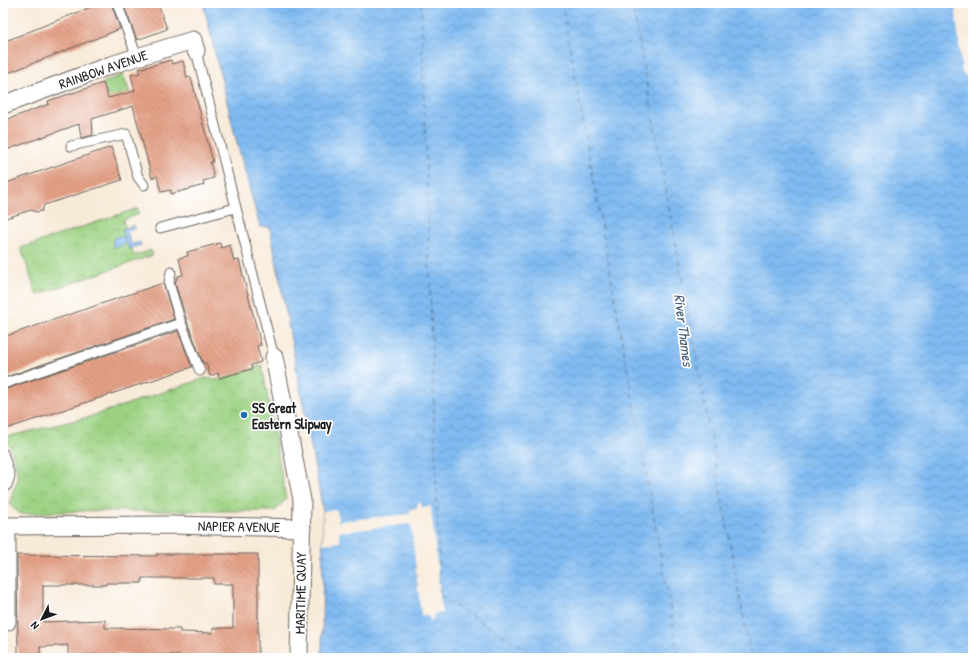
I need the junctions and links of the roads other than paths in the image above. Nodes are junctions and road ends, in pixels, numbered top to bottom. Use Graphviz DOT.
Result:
graph roads {
  1 [pos="117,3"];
  2 [pos="196,51"];
  3 [pos="137,57"];
  4 [pos="3,105"];
  5 [pos="71,146"];
  6 [pos="144,185"];
  7 [pos="235,208"];
  8 [pos="160,228"];
  9 [pos="171,272"];
  10 [pos="181,323"];
  11 [pos="274,357"];
  12 [pos="200,371"];
  13 [pos="3,384"];
  14 [pos="3,453"];
  15 [pos="3,488"];
  16 [pos="5,526"];
  17 [pos="302,528"];
  18 [pos="3,622"];
  19 [pos="299,658"];
  1 -- 3 [label="lane"];
  2 -- 3 [label="street, RAINBOW AVENUE"];
  2 -- 7 [label="lane"];
  3 -- 4 [label="street, RAINBOW AVENUE"];
  5 -- 6 [label="lane"];
  7 -- 8 [label="lane"];
  7 -- 11 [label="lane"];
  9 -- 10 [label="lane"];
  10 -- 12 [label="lane"];
  10 -- 13 [label="lane"];
  11 -- 17 [label="street"];
  14 -- 15 [label="lane"];
  16 -- 17 [label="street, NAPIER AVENUE"];
  16 -- 18 [label="street"];
  17 -- 19 [label="street, MARITIME QUAY"];
}
